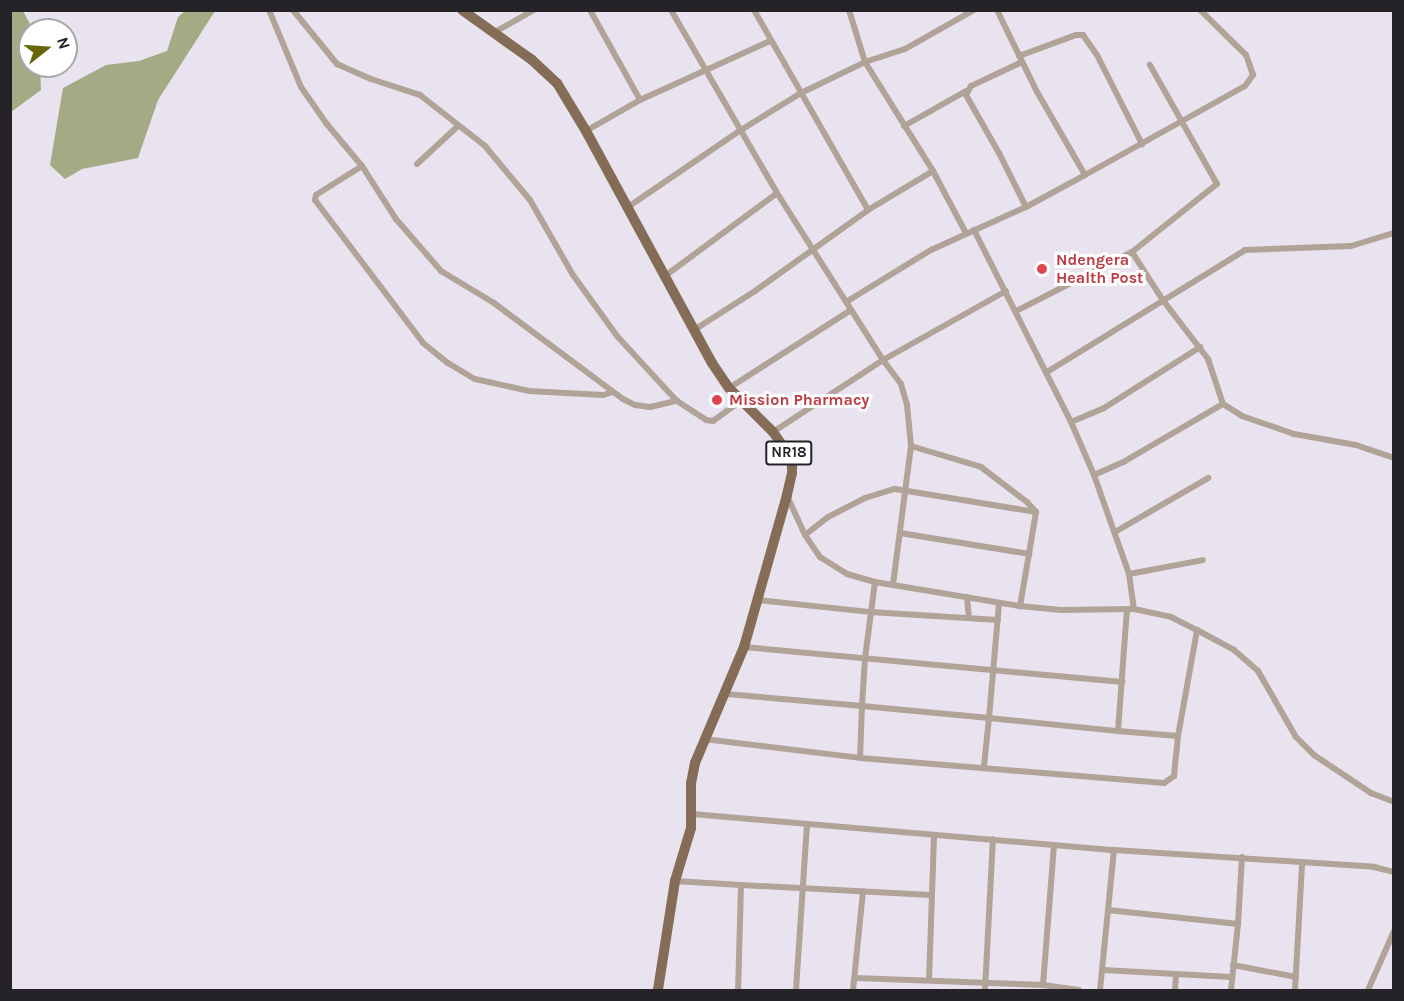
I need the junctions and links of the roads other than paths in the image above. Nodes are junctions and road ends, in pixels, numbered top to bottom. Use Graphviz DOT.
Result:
graph roads {
  1 [pos="269,10"];
  2 [pos="294,10"];
  3 [pos="462,10"];
  4 [pos="534,10"];
  5 [pos="590,10"];
  6 [pos="671,10"];
  7 [pos="754,10"];
  8 [pos="849,10"];
  9 [pos="974,10"];
  10 [pos="997,10"];
  11 [pos="1200,10"];
  12 [pos="493,33"];
  13 [pos="770,41"];
  14 [pos="1020,59"];
  15 [pos="865,62"];
  16 [pos="1150,65"];
  17 [pos="705,68"];
  18 [pos="966,91"];
  19 [pos="801,93"];
  20 [pos="640,100"];
  21 [pos="1182,121"];
  22 [pos="457,126"];
  23 [pos="904,126"];
  24 [pos="741,129"];
  25 [pos="586,131"];
  26 [pos="1142,144"];
  27 [pos="417,165"];
  28 [pos="362,166"];
  29 [pos="933,171"];
  30 [pos="1084,175"];
  31 [pos="777,193"];
  32 [pos="628,207"];
  33 [pos="1026,207"];
  34 [pos="868,210"];
  35 [pos="974,230"];
  36 [pos="966,233"];
  37 [pos="1394,233"];
  38 [pos="813,251"];
  39 [pos="1132,252"];
  40 [pos="665,276"];
  41 [pos="1006,291"];
  42 [pos="1162,299"];
  43 [pos="846,302"];
  44 [pos="851,310"];
  45 [pos="1016,312"];
  46 [pos="694,330"];
  47 [pos="1200,347"];
  48 [pos="883,360"];
  49 [pos="1047,372"];
  50 [pos="729,388"];
  51 [pos="613,392"];
  52 [pos="677,401"];
  53 [pos="741,401"];
  54 [pos="1223,405"];
  55 [pos="1071,422"];
  56 [pos="773,432"];
  57 [pos="911,446"];
  58 [pos="1394,458"];
  59 [pos="1094,475"];
  60 [pos="1208,478"];
  61 [pos="906,490"];
  62 [pos="787,495"];
  63 [pos="1036,512"];
  64 [pos="1115,532"];
  65 [pos="900,533"];
  66 [pos="804,535"];
  67 [pos="1029,554"];
  68 [pos="1203,560"];
  69 [pos="1129,574"];
  70 [pos="875,582"];
  71 [pos="893,585"];
  72 [pos="967,597"];
  73 [pos="758,600"];
  74 [pos="999,603"];
  75 [pos="1020,606"];
  76 [pos="1131,609"];
  77 [pos="871,612"];
  78 [pos="969,618"];
  79 [pos="998,620"];
  80 [pos="1197,630"];
  81 [pos="744,647"];
  82 [pos="865,658"];
  83 [pos="993,671"];
  84 [pos="1122,681"];
  85 [pos="726,694"];
  86 [pos="862,706"];
  87 [pos="989,718"];
  88 [pos="1118,731"];
  89 [pos="1178,736"];
  90 [pos="704,739"];
  91 [pos="860,758"];
  92 [pos="984,766"];
  93 [pos="1394,802"];
  94 [pos="692,814"];
  95 [pos="807,824"];
  96 [pos="934,835"];
  97 [pos="993,839"];
  98 [pos="1054,845"];
  99 [pos="1114,850"];
  100 [pos="1242,858"];
  101 [pos="1302,863"];
  102 [pos="1394,872"];
  103 [pos="675,882"];
  104 [pos="741,885"];
  105 [pos="802,889"];
  106 [pos="863,892"];
  107 [pos="931,895"];
  108 [pos="1108,909"];
  109 [pos="1238,924"];
  110 [pos="1394,931"];
  111 [pos="1233,965"];
  112 [pos="1103,970"];
  113 [pos="1176,975"];
  114 [pos="1231,977"];
  115 [pos="1296,977"];
  116 [pos="855,978"];
  117 [pos="930,980"];
  118 [pos="985,983"];
  119 [pos="1042,985"];
  120 [pos="658,990"];
  121 [pos="738,990"];
  122 [pos="796,990"];
  123 [pos="854,990"];
  124 [pos="985,990"];
  125 [pos="1079,990"];
  126 [pos="1100,990"];
  127 [pos="1175,990"];
  128 [pos="1231,990"];
  129 [pos="1295,990"];
  130 [pos="1368,990"];
  1 -- 28 [label="street"];
  2 -- 22 [label="street"];
  3 -- 12 [label="main road, NR18"];
  4 -- 12 [label="street"];
  5 -- 20 [label="street"];
  6 -- 17 [label="street"];
  7 -- 13 [label="street"];
  8 -- 15 [label="street"];
  9 -- 15 [label="street"];
  10 -- 14 [label="street"];
  11 -- 21 [label="street"];
  12 -- 25 [label="main road, NR18"];
  13 -- 17 [label="street"];
  13 -- 19 [label="street"];
  14 -- 18 [label="street"];
  14 -- 26 [label="street"];
  14 -- 30 [label="street"];
  15 -- 19 [label="street"];
  15 -- 23 [label="street"];
  16 -- 21 [label="street"];
  17 -- 20 [label="street"];
  17 -- 24 [label="street"];
  18 -- 23 [label="street"];
  18 -- 33 [label="street"];
  19 -- 24 [label="street"];
  19 -- 34 [label="street"];
  20 -- 25 [label="street"];
  21 -- 26 [label="street"];
  21 -- 39 [label="street"];
  22 -- 27 [label="street"];
  22 -- 52 [label="street"];
  23 -- 29 [label="street"];
  24 -- 31 [label="street"];
  24 -- 32 [label="street"];
  25 -- 32 [label="main road, NR18"];
  26 -- 30 [label="street"];
  28 -- 51 [label="street"];
  28 -- 51 [label="street"];
  29 -- 34 [label="street"];
  29 -- 36 [label="street"];
  30 -- 33 [label="street"];
  31 -- 38 [label="street"];
  31 -- 40 [label="street"];
  32 -- 40 [label="main road, NR18"];
  33 -- 35 [label="street"];
  34 -- 38 [label="street"];
  35 -- 36 [label="street"];
  35 -- 41 [label="street"];
  36 -- 43 [label="street"];
  37 -- 42 [label="street"];
  38 -- 43 [label="street"];
  38 -- 46 [label="street"];
  39 -- 42 [label="street"];
  39 -- 45 [label="street"];
  40 -- 46 [label="main road, NR18"];
  41 -- 45 [label="street"];
  41 -- 48 [label="street"];
  42 -- 47 [label="street"];
  42 -- 49 [label="street"];
  43 -- 44 [label="street"];
  44 -- 48 [label="street"];
  44 -- 50 [label="street"];
  45 -- 49 [label="street"];
  46 -- 50 [label="main road, NR18"];
  47 -- 54 [label="street"];
  47 -- 55 [label="street"];
  48 -- 56 [label="street"];
  48 -- 57 [label="street"];
  49 -- 55 [label="street"];
  50 -- 53 [label="main road, NR18"];
  51 -- 52 [label="street"];
  52 -- 53 [label="street"];
  53 -- 56 [label="main road, NR18"];
  54 -- 58 [label="street"];
  54 -- 59 [label="street"];
  55 -- 59 [label="street"];
  56 -- 62 [label="main road, NR18"];
  57 -- 61 [label="street"];
  57 -- 63 [label="street"];
  59 -- 64 [label="street"];
  60 -- 64 [label="street"];
  61 -- 63 [label="street"];
  61 -- 65 [label="street"];
  61 -- 66 [label="street"];
  62 -- 66 [label="street"];
  62 -- 73 [label="main road, NR18"];
  63 -- 67 [label="street"];
  64 -- 69 [label="street"];
  65 -- 67 [label="street"];
  65 -- 71 [label="street"];
  66 -- 70 [label="street"];
  67 -- 75 [label="street"];
  68 -- 69 [label="street"];
  69 -- 76 [label="street"];
  70 -- 71 [label="street"];
  70 -- 77 [label="street"];
  71 -- 72 [label="street"];
  72 -- 74 [label="street"];
  72 -- 78 [label="street"];
  73 -- 77 [label="street"];
  73 -- 81 [label="main road, NR18"];
  74 -- 75 [label="street"];
  74 -- 79 [label="street"];
  75 -- 76 [label="street"];
  76 -- 80 [label="street"];
  76 -- 84 [label="street"];
  77 -- 78 [label="street"];
  77 -- 82 [label="street"];
  78 -- 79 [label="street"];
  79 -- 83 [label="street"];
  80 -- 89 [label="street"];
  80 -- 93 [label="street"];
  81 -- 82 [label="street"];
  81 -- 85 [label="main road, NR18"];
  82 -- 83 [label="street"];
  82 -- 86 [label="street"];
  83 -- 84 [label="street"];
  83 -- 87 [label="street"];
  84 -- 88 [label="street"];
  85 -- 86 [label="street"];
  85 -- 90 [label="main road, NR18"];
  86 -- 87 [label="street"];
  86 -- 91 [label="street"];
  87 -- 88 [label="street"];
  87 -- 92 [label="street"];
  88 -- 89 [label="street"];
  89 -- 92 [label="street"];
  90 -- 91 [label="street"];
  90 -- 94 [label="main road, NR18"];
  91 -- 92 [label="street"];
  94 -- 95 [label="street"];
  94 -- 103 [label="main road, NR18"];
  95 -- 96 [label="street"];
  95 -- 105 [label="street"];
  96 -- 97 [label="street"];
  96 -- 107 [label="street"];
  97 -- 98 [label="street"];
  97 -- 118 [label="street"];
  98 -- 99 [label="street"];
  98 -- 119 [label="street"];
  99 -- 100 [label="street"];
  99 -- 108 [label="street"];
  100 -- 101 [label="street"];
  100 -- 109 [label="street"];
  101 -- 102 [label="street"];
  101 -- 115 [label="street"];
  103 -- 104 [label="street"];
  103 -- 120 [label="main road, NR18"];
  104 -- 105 [label="street"];
  104 -- 121 [label="street"];
  105 -- 106 [label="street"];
  105 -- 122 [label="street"];
  106 -- 107 [label="street"];
  106 -- 116 [label="street"];
  107 -- 117 [label="street"];
  108 -- 109 [label="street"];
  108 -- 112 [label="street"];
  109 -- 111 [label="street"];
  110 -- 130 [label="street"];
  111 -- 114 [label="street"];
  111 -- 115 [label="street"];
  112 -- 113 [label="street"];
  112 -- 126 [label="street"];
  113 -- 114 [label="street"];
  113 -- 127 [label="street"];
  114 -- 128 [label="street"];
  115 -- 129 [label="street"];
  116 -- 117 [label="street"];
  116 -- 123 [label="street"];
  117 -- 118 [label="street"];
  118 -- 119 [label="street"];
  118 -- 124 [label="street"];
  119 -- 125 [label="street"];
}
